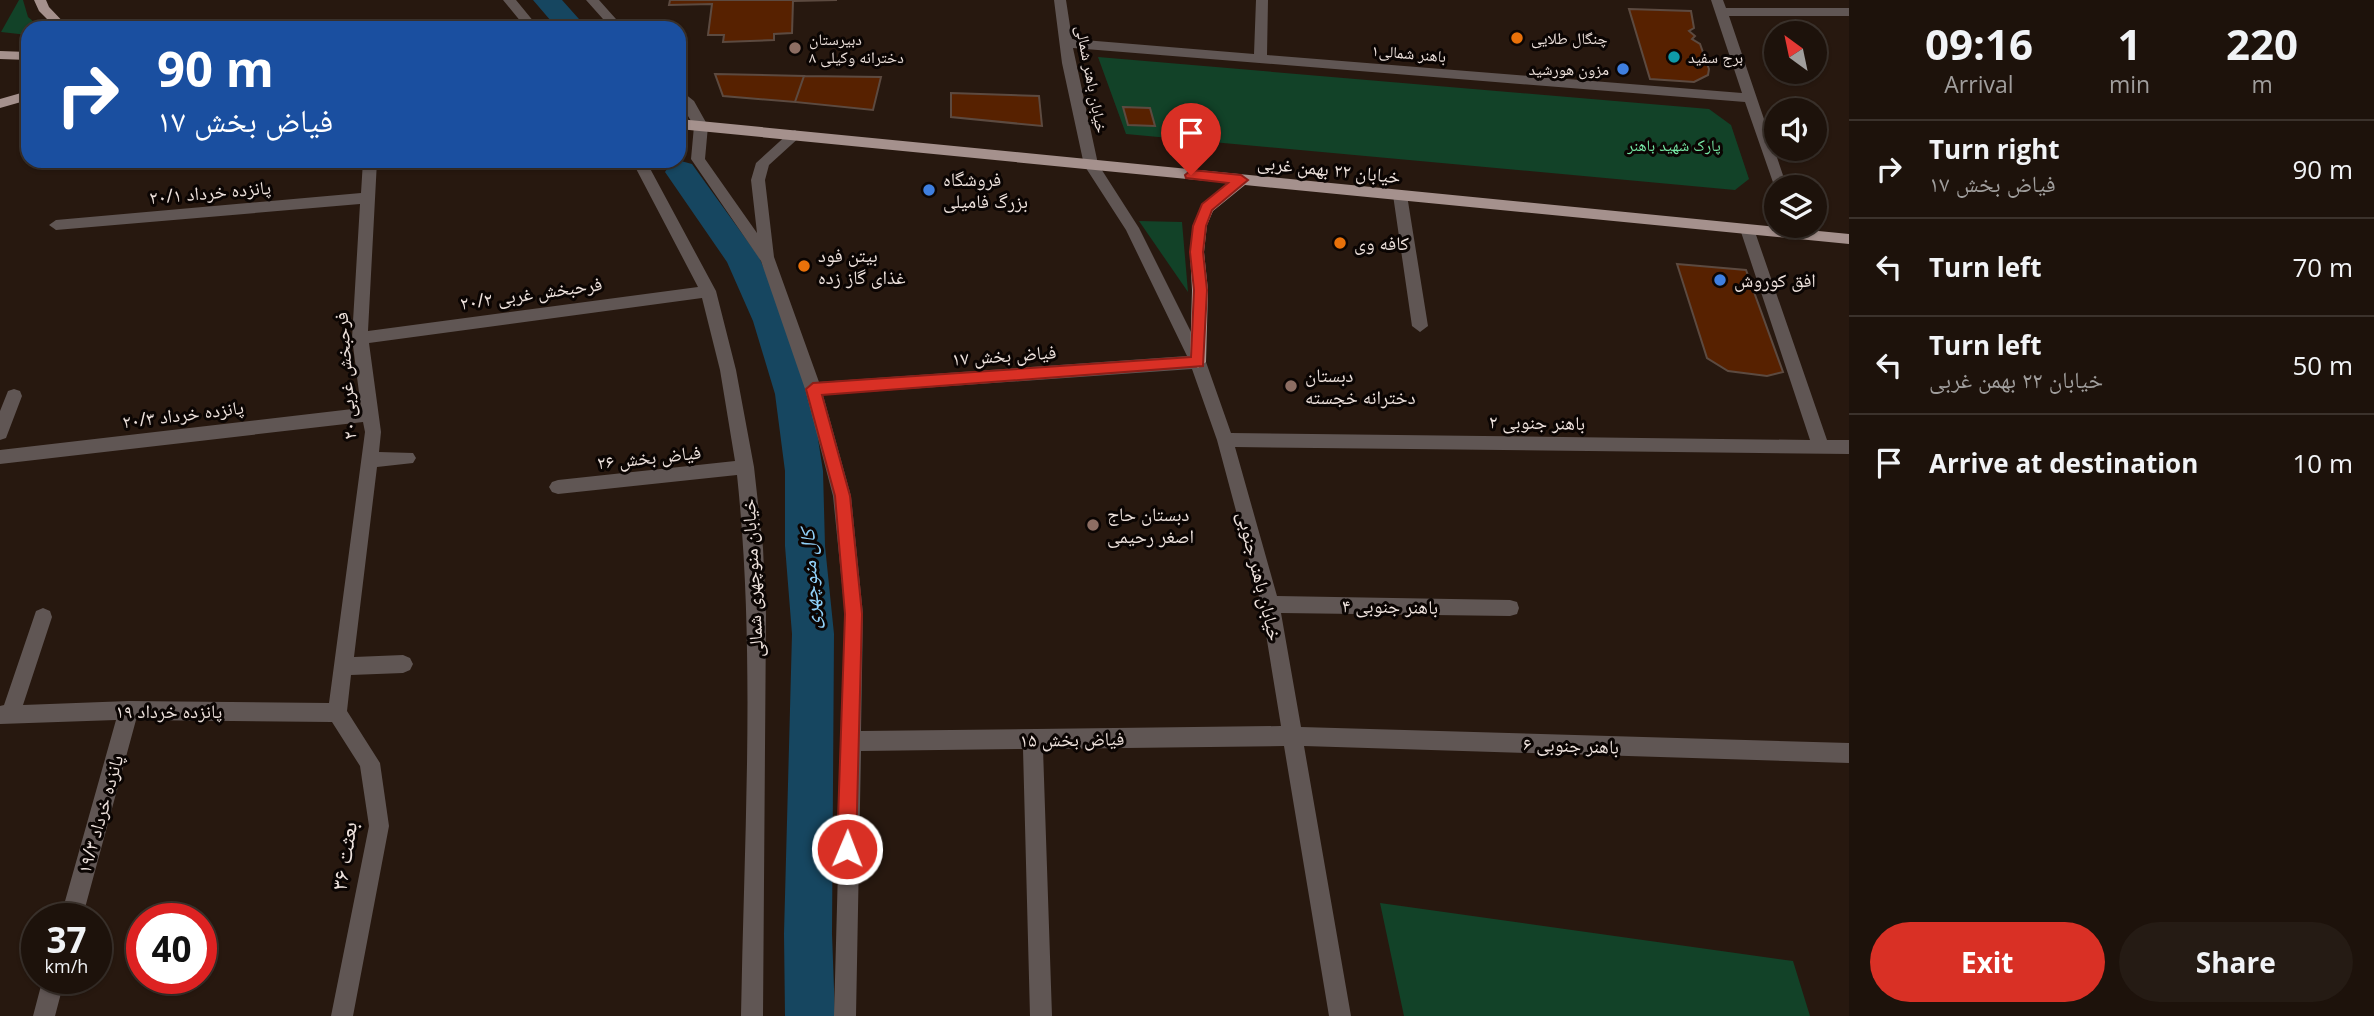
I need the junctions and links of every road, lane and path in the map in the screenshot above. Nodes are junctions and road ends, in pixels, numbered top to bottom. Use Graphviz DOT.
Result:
graph roads {
  1 [pos="40,0"];
  2 [pos="509,0"];
  3 [pos="592,0"];
  4 [pos="1060,0"];
  5 [pos="1262,0"];
  6 [pos="1719,6"];
  7 [pos="1849,12"];
  8 [pos="56,21"];
  9 [pos="527,21"];
  10 [pos="612,21"];
  11 [pos="1066,43"];
  12 [pos="0,49"];
  13 [pos="7,55"];
  14 [pos="1260,59"];
  15 [pos="21,97"];
  16 [pos="1749,98"];
  17 [pos="686,101"];
  18 [pos="0,104"];
  19 [pos="686,125"];
  20 [pos="701,126"];
  21 [pos="795,135"];
  22 [pos="1091,165"];
  23 [pos="369,168"];
  24 [pos="643,168"];
  25 [pos="1776,175"];
  26 [pos="1241,180"];
  27 [pos="1400,195"];
  28 [pos="367,198"];
  29 [pos="56,225"];
  30 [pos="1748,229"];
  31 [pos="1764,229"];
  32 [pos="1827,235"];
  33 [pos="1849,239"];
  34 [pos="768,260"];
  35 [pos="708,291"];
  36 [pos="1420,326"];
  37 [pos="360,338"];
  38 [pos="1198,362"];
  39 [pos="813,389"];
  40 [pos="14,396"];
  41 [pos="370,414"];
  42 [pos="0,433"];
  43 [pos="1225,440"];
  44 [pos="1821,446"];
  45 [pos="1849,447"];
  46 [pos="0,457"];
  47 [pos="407,458"];
  48 [pos="369,460"];
  49 [pos="744,467"];
  50 [pos="558,488"];
  51 [pos="1269,604"];
  52 [pos="1510,608"];
  53 [pos="43,617"];
  54 [pos="403,664"];
  55 [pos="343,666"];
  56 [pos="129,710"];
  57 [pos="337,713"];
  58 [pos="5,715"];
  59 [pos="1294,736"];
  60 [pos="1033,739"];
  61 [pos="849,741"];
  62 [pos="1849,753"];
  63 [pos="75,903"];
  64 [pos="50,994"];
  65 [pos="44,1016"];
  66 [pos="342,1016"];
  67 [pos="752,1016"];
  68 [pos="845,1016"];
  69 [pos="1041,1016"];
  70 [pos="1340,1016"];
  1 -- 8 [label="main road"];
  2 -- 9 [label="street"];
  3 -- 10 [label="street"];
  4 -- 11 [label="street, خیابان باهنر شمالی"];
  5 -- 14 [label="street"];
  6 -- 7 [label="street"];
  6 -- 16 [label="street"];
  11 -- 14 [label="street, باهنر شمالی۱"];
  11 -- 22 [label="street, خیابان باهنر شمالی"];
  12 -- 13 [label="main road"];
  14 -- 16 [label="street, باهنر شمالی۱"];
  15 -- 18 [label="main road"];
  16 -- 25 [label="street"];
  17 -- 20 [label="street"];
  19 -- 20 [label="main road, خیابان ۲۲ بهمن غربی"];
  20 -- 21 [label="main road, خیابان ۲۲ بهمن غربی"];
  20 -- 34 [label="street"];
  21 -- 22 [label="main road, خیابان ۲۲ بهمن غربی"];
  21 -- 34 [label="street"];
  22 -- 26 [label="main road, خیابان ۲۲ بهمن غربی"];
  22 -- 38 [label="street, خیابان باهنر جنوبی"];
  23 -- 28 [label="street, فرحبخش غربی ۲۰"];
  24 -- 35 [label="street, خیابان منوچهری شمالی"];
  26 -- 27 [label="main road, خیابان ۲۲ بهمن غربی"];
  26 -- 38 [label="main road"];
  27 -- 30 [label="main road, خیابان ۲۲ بهمن غربی"];
  27 -- 36 [label="street"];
  28 -- 29 [label="street, پانزده خرداد ۲۰/۱"];
  28 -- 37 [label="street, فرحبخش غربی ۲۰"];
  30 -- 31 [label="main road, خیابان ۲۲ بهمن غربی"];
  30 -- 44 [label="street"];
  32 -- 33 [label="main road, خیابان ۲۲ بهمن غربی"];
  34 -- 39 [label="street"];
  35 -- 37 [label="street, فرحبخش غربی ۲۰/۲"];
  35 -- 49 [label="street, خیابان منوچهری شمالی"];
  37 -- 41 [label="street, فرحبخش غربی ۲۰"];
  38 -- 39 [label="street, فیاض بخش ۱۷"];
  38 -- 43 [label="street, خیابان باهنر جنوبی"];
  39 -- 61 [label="street"];
  40 -- 42 [label="street"];
  41 -- 46 [label="street, پانزده خرداد ۲۰/۳"];
  41 -- 48 [label="street, فرحبخش غربی ۲۰"];
  43 -- 44 [label="street, باهنر جنوبی ۲"];
  43 -- 51 [label="street, خیابان باهنر جنوبی"];
  44 -- 45 [label="street, باهنر جنوبی ۲"];
  47 -- 48 [label="street"];
  48 -- 55 [label="street, فرحبخش غربی ۲۰"];
  49 -- 50 [label="street, فیاض بخش ۲۶"];
  49 -- 67 [label="street, خیابان منوچهری شمالی"];
  51 -- 52 [label="street, باهنر جنوبی ۴"];
  51 -- 59 [label="street, خیابان باهنر جنوبی"];
  53 -- 58 [label="street"];
  54 -- 55 [label="street"];
  55 -- 57 [label="street, فرحبخش غربی ۲۰"];
  56 -- 57 [label="street, پانزده خرداد ۱۹"];
  56 -- 58 [label="street, پانزده خرداد ۱۹"];
  56 -- 63 [label="street, پانزده خرداد ۱۹/۳"];
  57 -- 66 [label="street, بعثت ۳۶"];
  59 -- 60 [label="street, فیاض بخش ۱۵"];
  59 -- 62 [label="street, باهنر جنوبی ۶"];
  59 -- 70 [label="street, خیابان باهنر جنوبی"];
  60 -- 61 [label="street, فیاض بخش ۱۵"];
  60 -- 69 [label="street"];
  61 -- 68 [label="street"];
  64 -- 65 [label="street"];
}
